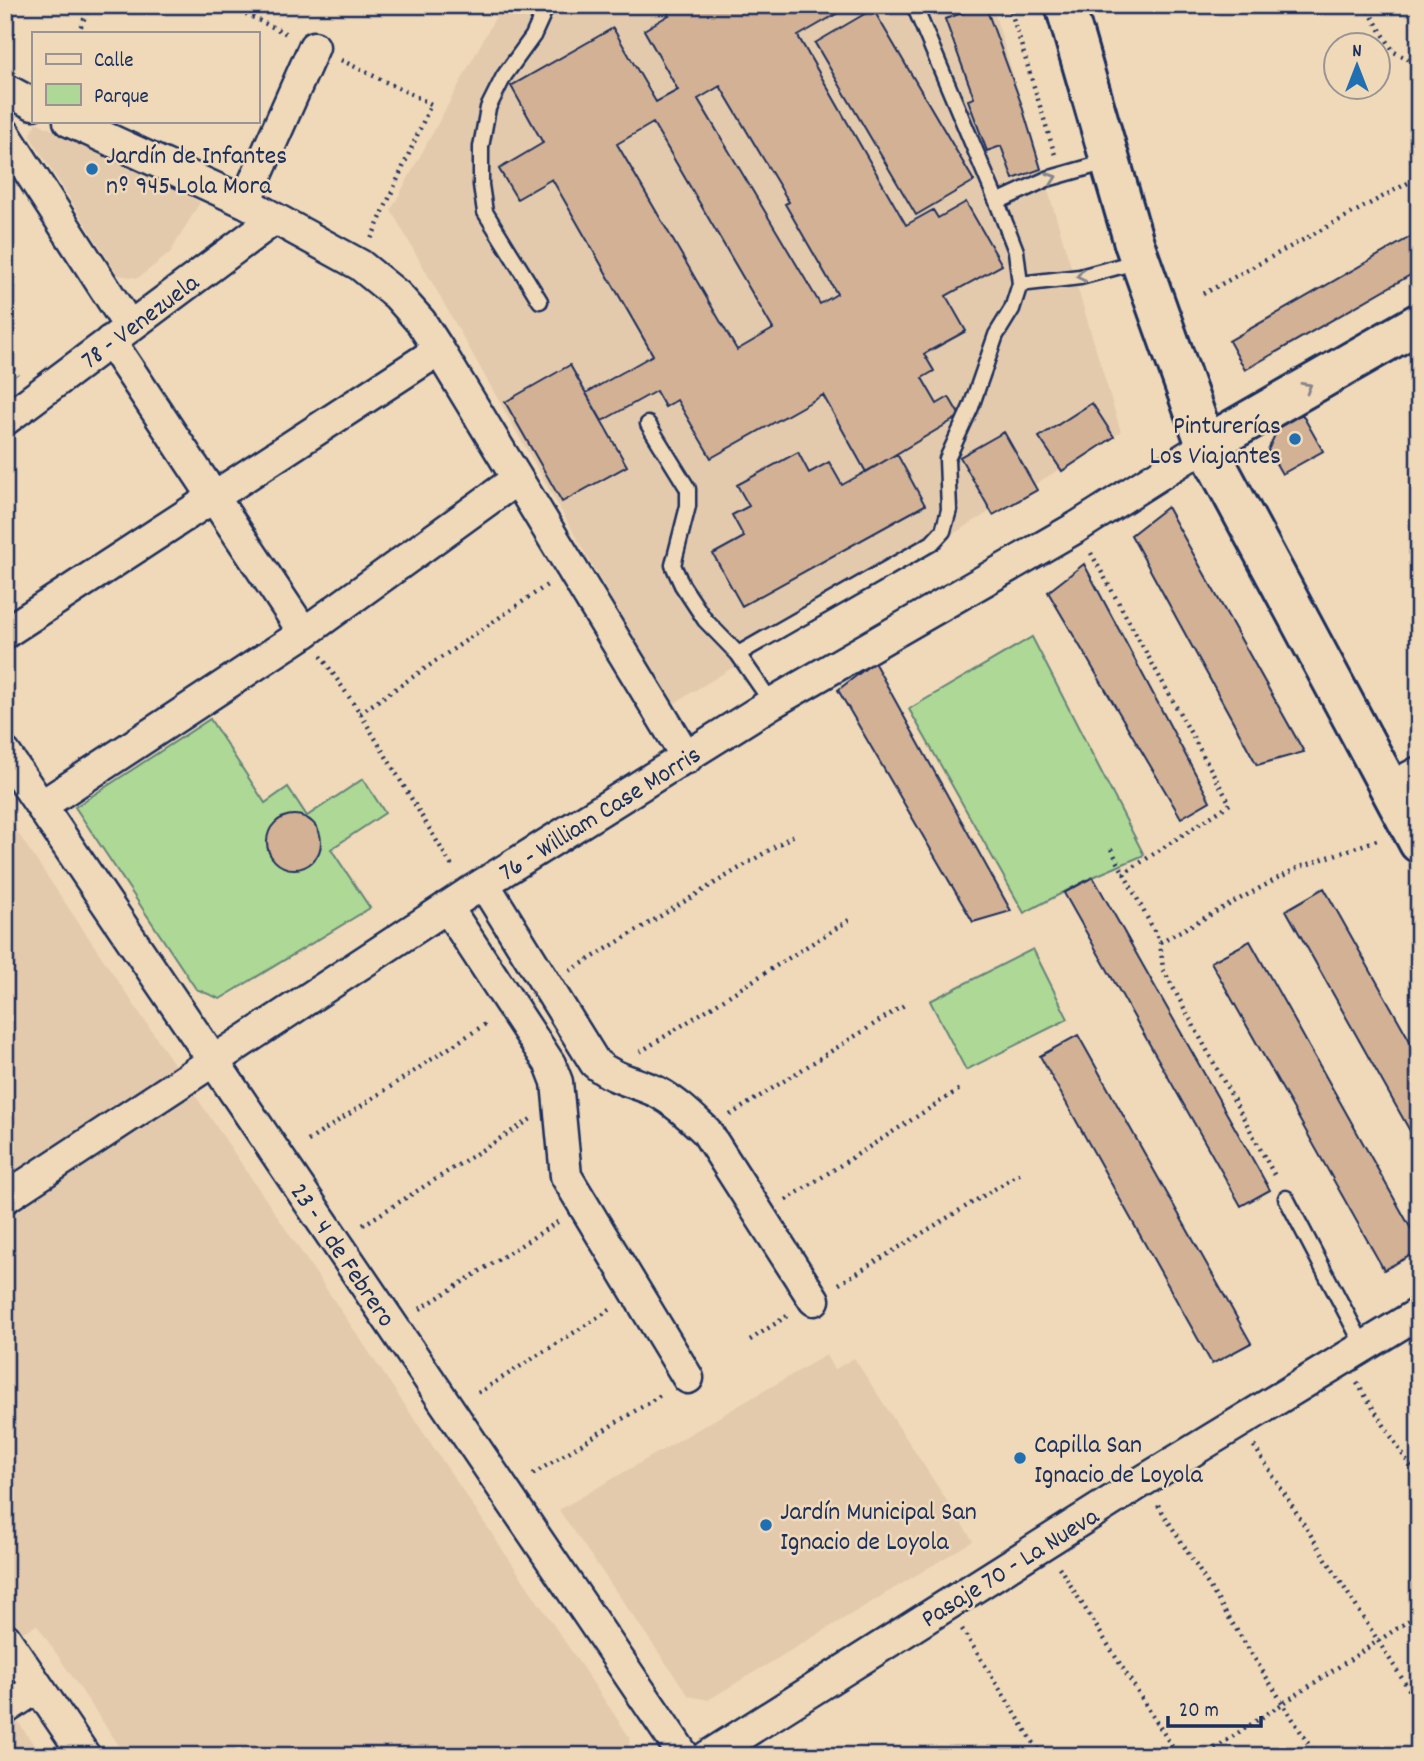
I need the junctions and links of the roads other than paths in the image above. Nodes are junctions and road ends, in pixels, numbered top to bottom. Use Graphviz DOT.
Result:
graph roads {
  1 [pos="547,5"];
  2 [pos="914,5"];
  3 [pos="1065,5"];
  4 [pos="314,47"];
  5 [pos="5,89"];
  6 [pos="32,103"];
  7 [pos="71,122"];
  8 [pos="5,134"];
  9 [pos="1110,161"];
  10 [pos="245,202"];
  11 [pos="997,202"];
  12 [pos="273,220"];
  13 [pos="1140,260"];
  14 [pos="1020,284"];
  15 [pos="540,301"];
  16 [pos="1419,323"];
  17 [pos="120,334"];
  18 [pos="439,350"];
  19 [pos="5,420"];
  20 [pos="648,424"];
  21 [pos="1206,445"];
  22 [pos="517,479"];
  23 [pos="215,495"];
  24 [pos="5,633"];
  25 [pos="304,633"];
  26 [pos="738,654"];
  27 [pos="772,703"];
  28 [pos="5,752"];
  29 [pos="687,758"];
  30 [pos="1404,780"];
  31 [pos="41,806"];
  32 [pos="1415,836"];
  33 [pos="466,895"];
  34 [pos="213,1060"];
  35 [pos="5,1198"];
  36 [pos="1286,1198"];
  37 [pos="814,1300"];
  38 [pos="1419,1313"];
  39 [pos="1353,1353"];
  40 [pos="688,1378"];
  41 [pos="5,1639"];
  42 [pos="38,1687"];
  43 [pos="5,1709"];
  44 [pos="85,1756"];
  45 [pos="684,1756"];
  46 [pos="708,1756"];
  1 -- 15 [label="lane"];
  2 -- 11 [label="lane"];
  3 -- 9 [label="main road"];
  4 -- 10 [label="street"];
  5 -- 6 [label="street"];
  7 -- 10 [label="street"];
  8 -- 17 [label="street"];
  11 -- 9 [label="lane, one-way"];
  9 -- 13 [label="main road"];
  10 -- 12 [label="street"];
  11 -- 14 [label="lane"];
  12 -- 17 [label="street, 78 - Venezuela"];
  12 -- 18 [label="street"];
  13 -- 14 [label="lane, one-way"];
  13 -- 21 [label="main road"];
  14 -- 26 [label="lane"];
  21 -- 16 [label="main road, one-way"];
  17 -- 19 [label="street, 78 - Venezuela"];
  17 -- 23 [label="street"];
  18 -- 22 [label="street"];
  18 -- 23 [label="street"];
  20 -- 26 [label="lane"];
  21 -- 27 [label="street, 76 - William Case Morris"];
  21 -- 30 [label="main road"];
  22 -- 25 [label="street"];
  22 -- 29 [label="street"];
  23 -- 24 [label="street"];
  23 -- 25 [label="street"];
  25 -- 31 [label="street"];
  26 -- 27 [label="lane"];
  27 -- 29 [label="street, 76 - William Case Morris"];
  28 -- 31 [label="street, 23 - 4 de Febrero"];
  29 -- 33 [label="street, 76 - William Case Morris"];
  30 -- 32 [label="main road"];
  31 -- 34 [label="street, 23 - 4 de Febrero"];
  33 -- 34 [label="street, 76 - William Case Morris"];
  33 -- 37 [label="street"];
  33 -- 40 [label="street"];
  34 -- 35 [label="street, 76 - William Case Morris"];
  34 -- 45 [label="street, 23 - 4 de Febrero"];
  36 -- 39 [label="lane"];
  38 -- 39 [label="street, Pasaje 70 - La Nueva"];
  39 -- 46 [label="street, Pasaje 70 - La Nueva"];
  41 -- 42 [label="street"];
  42 -- 43 [label="street"];
  42 -- 44 [label="street"];
}
